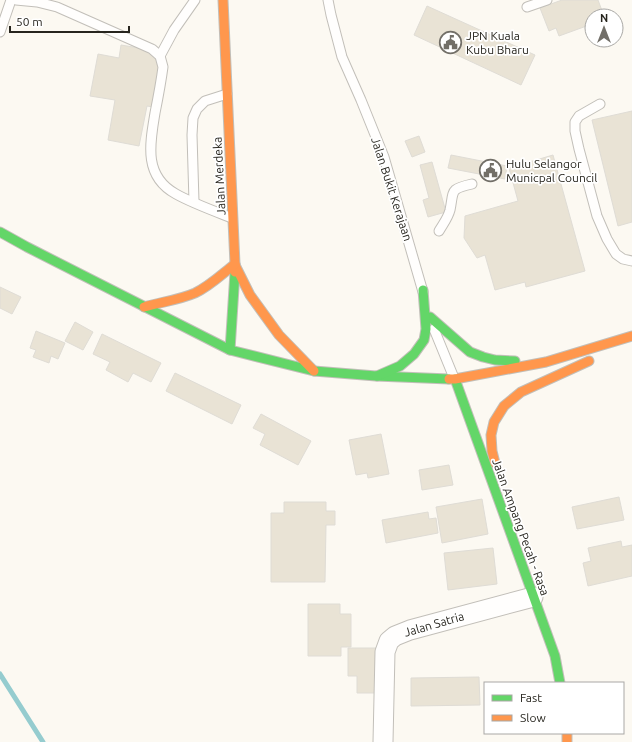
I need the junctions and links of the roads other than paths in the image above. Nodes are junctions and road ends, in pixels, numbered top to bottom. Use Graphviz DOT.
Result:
graph roads {
  1 [pos="11,0"];
  2 [pos="16,0"];
  3 [pos="195,0"];
  4 [pos="223,0"];
  5 [pos="328,0"];
  6 [pos="547,0"];
  7 [pos="527,7"];
  8 [pos="0,32"];
  9 [pos="160,56"];
  10 [pos="227,94"];
  11 [pos="600,104"];
  12 [pos="472,184"];
  13 [pos="194,202"];
  14 [pos="233,219"];
  15 [pos="439,231"];
  16 [pos="0,232"];
  17 [pos="632,261"];
  18 [pos="235,264"];
  19 [pos="423,290"];
  20 [pos="144,307"];
  21 [pos="430,317"];
  22 [pos="632,336"];
  23 [pos="632,342"];
  24 [pos="230,350"];
  25 [pos="546,362"];
  26 [pos="314,371"];
  27 [pos="376,376"];
  28 [pos="454,379"];
  29 [pos="508,525"];
  30 [pos="533,597"];
  31 [pos="560,682"];
  32 [pos="383,742"];
  1 -- 8 [label="lane"];
  2 -- 9 [label="lane"];
  3 -- 9 [label="lane"];
  4 -- 10 [label="main road, Jalan Merdeka"];
  5 -- 19 [label="lane, Jalan Bukit Kerajaan"];
  6 -- 7 [label="lane"];
  9 -- 13 [label="lane"];
  10 -- 13 [label="lane"];
  10 -- 14 [label="main road, Jalan Merdeka"];
  11 -- 17 [label="lane"];
  12 -- 15 [label="lane"];
  13 -- 14 [label="lane"];
  14 -- 18 [label="main road, Jalan Merdeka"];
  16 -- 20 [label="main road"];
  18 -- 20 [label="main road"];
  18 -- 24 [label="main road, Jalan Merdeka"];
  18 -- 26 [label="main road"];
  19 -- 21 [label="lane, Jalan Bukit Kerajaan"];
  19 -- 27 [label="main road"];
  20 -- 24 [label="main road"];
  21 -- 25 [label="main road"];
  21 -- 28 [label="lane, Jalan Bukit Kerajaan"];
  22 -- 25 [label="main road"];
  23 -- 29 [label="main road"];
  24 -- 26 [label="main road"];
  25 -- 28 [label="main road"];
  26 -- 27 [label="main road"];
  27 -- 28 [label="main road"];
  28 -- 29 [label="main road, Jalan Ampang Pecah - Rasa"];
  29 -- 30 [label="main road, Jalan Ampang Pecah - Rasa"];
  30 -- 31 [label="main road, Jalan Ampang Pecah - Rasa"];
  30 -- 32 [label="street, Jalan Satria"];
}
